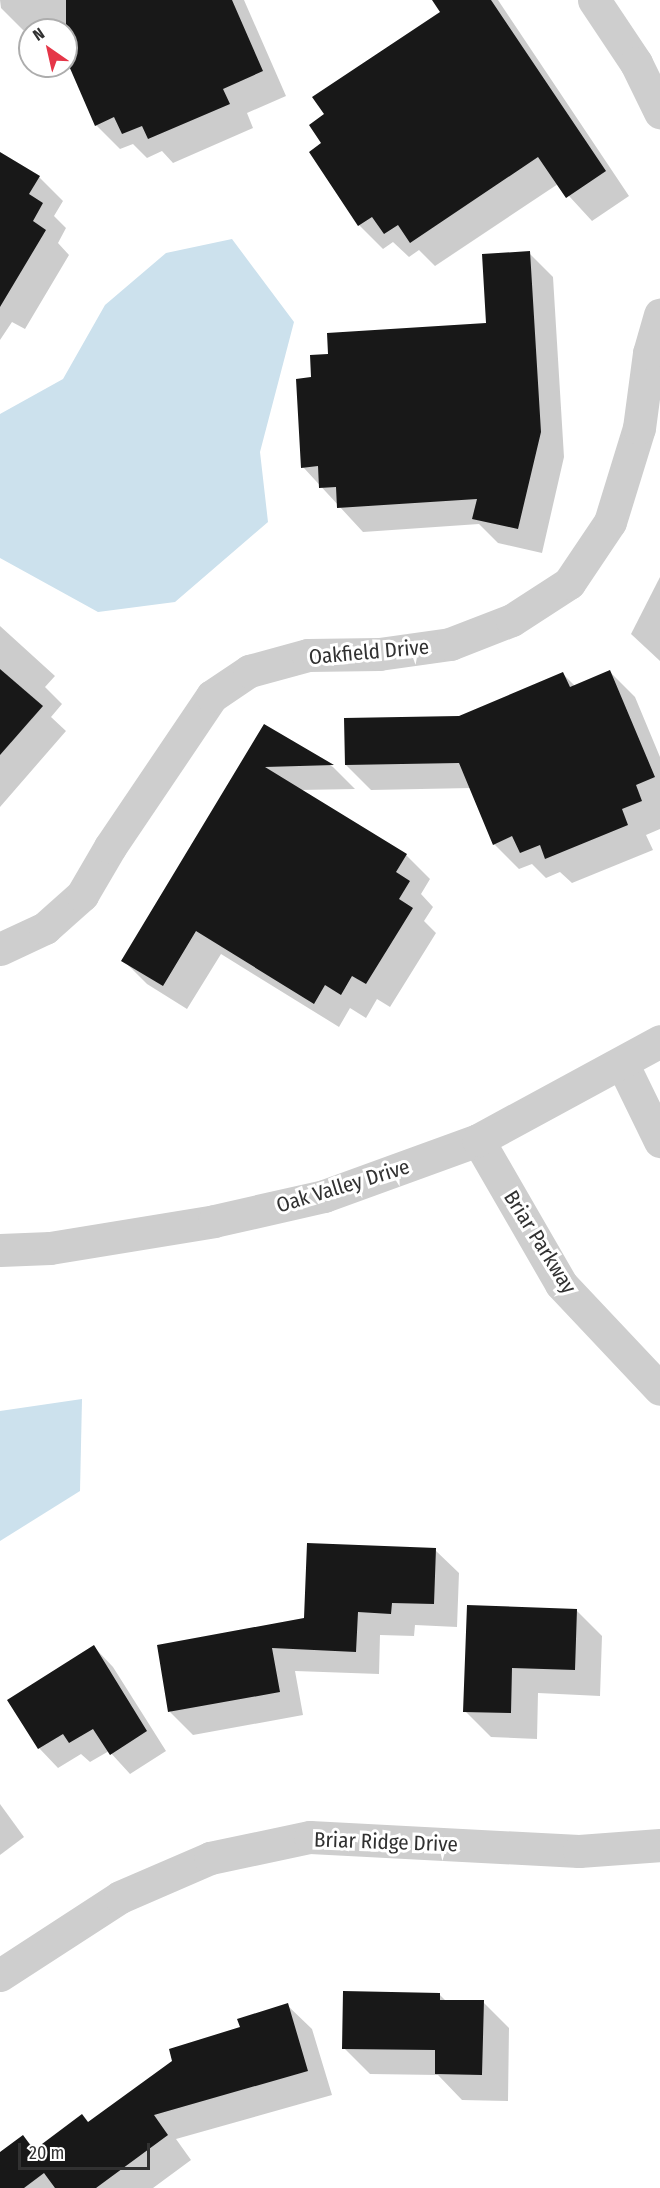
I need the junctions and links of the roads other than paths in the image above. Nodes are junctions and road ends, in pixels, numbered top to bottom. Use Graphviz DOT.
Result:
graph roads {
  1 [pos="594,0"];
  2 [pos="660,112"];
  3 [pos="660,315"];
  4 [pos="0,949"];
  5 [pos="660,1041"];
  6 [pos="622,1063"];
  7 [pos="478,1140"];
  8 [pos="660,1141"];
  9 [pos="0,1250"];
  10 [pos="660,1389"];
  11 [pos="660,1845"];
  12 [pos="0,1975"];
  1 -- 2 [label="street"];
  3 -- 4 [label="street, Oakfield Drive"];
  5 -- 6 [label="street, Oak Valley Drive"];
  6 -- 7 [label="street, Oak Valley Drive"];
  6 -- 8 [label="street"];
  7 -- 9 [label="street, Oak Valley Drive"];
  7 -- 10 [label="street, Briar Parkway"];
  11 -- 12 [label="street, Briar Ridge Drive"];
}
